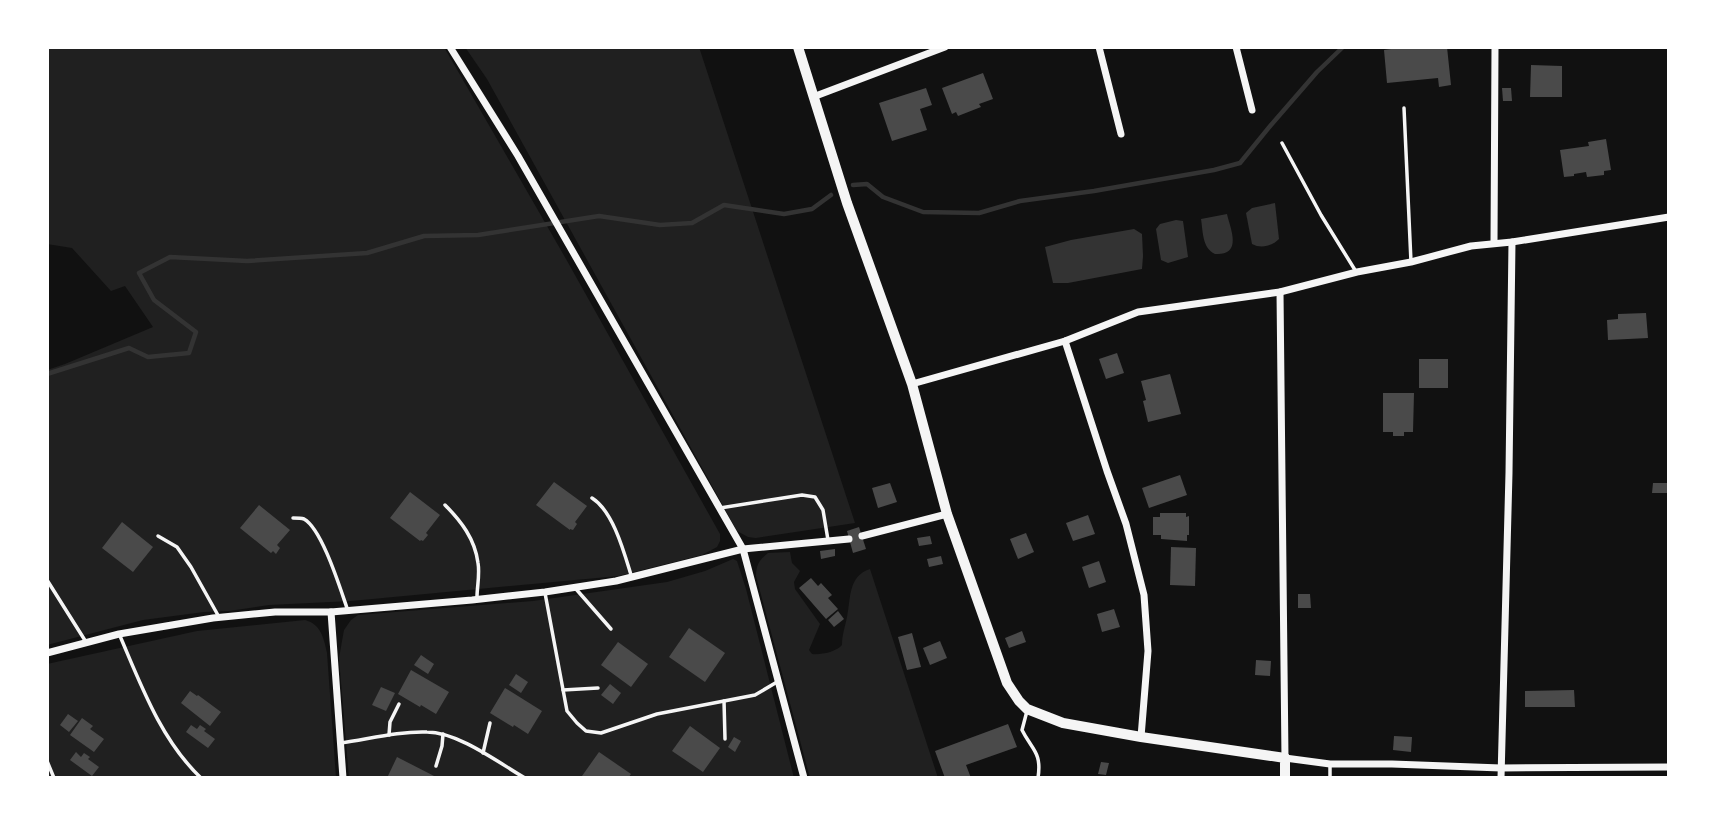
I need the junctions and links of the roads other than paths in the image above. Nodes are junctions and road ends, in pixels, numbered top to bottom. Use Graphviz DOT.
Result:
graph roads {
  1 [pos="450,47"];
  2 [pos="798,47"];
  3 [pos="945,47"];
  4 [pos="1099,47"];
  5 [pos="1236,47"];
  6 [pos="1495,47"];
  7 [pos="814,97"];
  8 [pos="1404,108"];
  9 [pos="1252,110"];
  10 [pos="1121,134"];
  11 [pos="1282,143"];
  12 [pos="1669,217"];
  13 [pos="1512,242"];
  14 [pos="1494,243"];
  15 [pos="1411,262"];
  16 [pos="1357,272"];
  17 [pos="1280,292"];
  18 [pos="1065,341"];
  19 [pos="912,384"];
  20 [pos="592,498"];
  21 [pos="445,505"];
  22 [pos="719,508"];
  23 [pos="947,514"];
  24 [pos="293,518"];
  25 [pos="158,536"];
  26 [pos="862,536"];
  27 [pos="849,539"];
  28 [pos="828,540"];
  29 [pos="743,549"];
  30 [pos="632,577"];
  31 [pos="47,580"];
  32 [pos="575,587"];
  33 [pos="545,592"];
  34 [pos="477,600"];
  35 [pos="348,610"];
  36 [pos="331,612"];
  37 [pos="219,617"];
  38 [pos="611,629"];
  39 [pos="119,634"];
  40 [pos="86,642"];
  41 [pos="47,653"];
  42 [pos="777,682"];
  43 [pos="598,688"];
  44 [pos="563,690"];
  45 [pos="724,701"];
  46 [pos="399,704"];
  47 [pos="1027,709"];
  48 [pos="490,723"];
  49 [pos="443,734"];
  50 [pos="390,735"];
  51 [pos="1141,737"];
  52 [pos="725,739"];
  53 [pos="341,743"];
  54 [pos="483,753"];
  55 [pos="1285,758"];
  56 [pos="47,761"];
  57 [pos="1330,764"];
  58 [pos="436,766"];
  59 [pos="1669,767"];
  60 [pos="1501,768"];
  61 [pos="54,778"];
  62 [pos="201,778"];
  63 [pos="343,778"];
  64 [pos="525,778"];
  65 [pos="804,778"];
  66 [pos="1038,778"];
  67 [pos="1285,778"];
  68 [pos="1330,778"];
  69 [pos="1501,778"];
  1 -- 22 [label="street"];
  2 -- 7 [label="street"];
  3 -- 7 [label="street"];
  4 -- 10 [label="street"];
  5 -- 9 [label="street"];
  6 -- 14 [label="street"];
  7 -- 19 [label="street"];
  8 -- 15 [label="lane"];
  11 -- 16 [label="lane"];
  12 -- 13 [label="street"];
  13 -- 14 [label="street"];
  13 -- 60 [label="street"];
  14 -- 15 [label="street"];
  15 -- 16 [label="street"];
  16 -- 17 [label="street"];
  17 -- 18 [label="street"];
  17 -- 55 [label="street"];
  18 -- 19 [label="street"];
  18 -- 51 [label="street"];
  19 -- 23 [label="street"];
  20 -- 30 [label="lane"];
  21 -- 34 [label="lane"];
  22 -- 28 [label="lane"];
  22 -- 29 [label="street"];
  23 -- 26 [label="street"];
  23 -- 47 [label="street"];
  24 -- 35 [label="lane"];
  25 -- 37 [label="lane"];
  27 -- 28 [label="street"];
  28 -- 29 [label="street"];
  29 -- 30 [label="street"];
  29 -- 42 [label="street"];
  30 -- 32 [label="street"];
  31 -- 40 [label="lane"];
  32 -- 33 [label="street"];
  32 -- 38 [label="lane"];
  33 -- 34 [label="street"];
  33 -- 44 [label="lane"];
  34 -- 35 [label="street"];
  35 -- 36 [label="street"];
  36 -- 37 [label="street"];
  36 -- 53 [label="street"];
  37 -- 39 [label="street"];
  39 -- 40 [label="street"];
  39 -- 62 [label="lane"];
  40 -- 41 [label="street"];
  42 -- 45 [label="lane"];
  42 -- 65 [label="street"];
  43 -- 44 [label="lane"];
  44 -- 45 [label="lane"];
  45 -- 52 [label="lane"];
  46 -- 50 [label="lane"];
  47 -- 51 [label="street"];
  47 -- 66 [label="lane"];
  48 -- 54 [label="lane"];
  49 -- 50 [label="lane"];
  49 -- 54 [label="lane"];
  49 -- 58 [label="lane"];
  50 -- 53 [label="lane"];
  51 -- 55 [label="street"];
  53 -- 63 [label="street"];
  54 -- 64 [label="lane"];
  55 -- 57 [label="street"];
  55 -- 67 [label="street"];
  56 -- 61 [label="lane"];
  57 -- 60 [label="street"];
  57 -- 68 [label="lane"];
  59 -- 60 [label="street"];
  60 -- 69 [label="street"];
}
